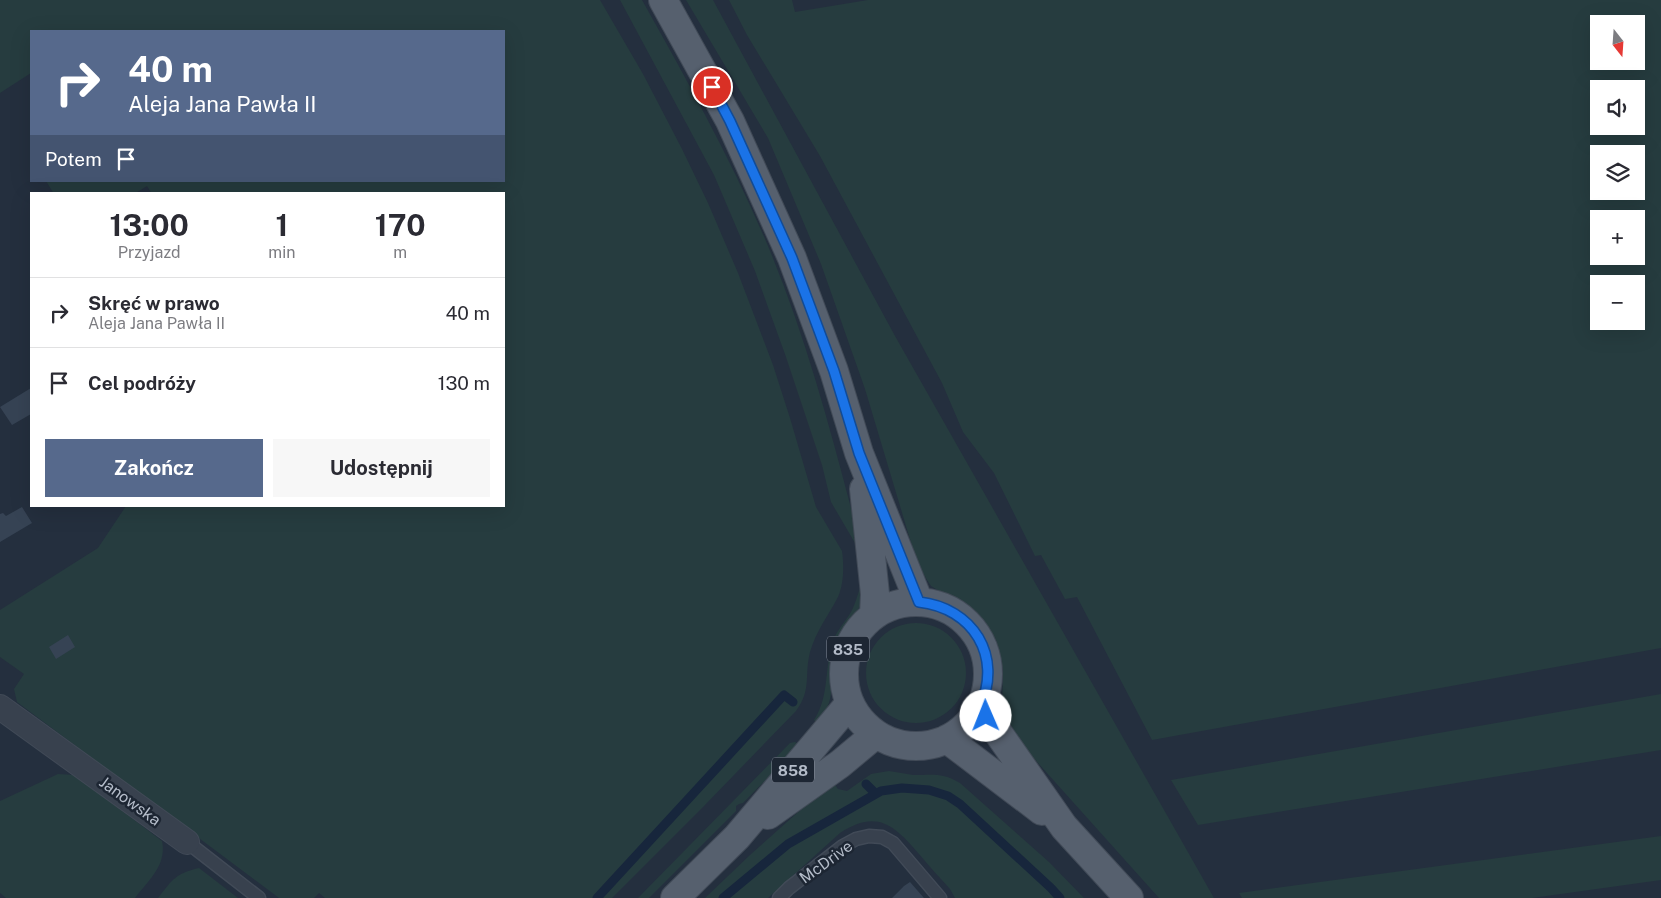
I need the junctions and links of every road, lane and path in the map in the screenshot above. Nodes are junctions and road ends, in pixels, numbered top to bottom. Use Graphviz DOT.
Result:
graph roads {
  1 [pos="663,0"];
  2 [pos="859,453"];
  3 [pos="919,602"];
  4 [pos="874,616"];
  5 [pos="850,703"];
  6 [pos="0,707"];
  7 [pos="980,707"];
  8 [pos="876,734"];
  9 [pos="947,739"];
  10 [pos="1064,826"];
  11 [pos="736,837"];
  12 [pos="187,842"];
  13 [pos="258,898"];
  14 [pos="675,898"];
  15 [pos="779,898"];
  16 [pos="940,898"];
  17 [pos="1129,898"];
  1 -- 2 [label="main road, 835"];
  2 -- 3 [label="main road, 835"];
  2 -- 4 [label="main road, 835"];
  3 -- 4 [label="main road, 835"];
  3 -- 7 [label="main road, 835"];
  4 -- 5 [label="main road, 835"];
  5 -- 8 [label="main road, 835"];
  5 -- 11 [label="main road, 858"];
  6 -- 12 [label="street, Janowska"];
  7 -- 9 [label="main road, 835"];
  7 -- 10 [label="main road"];
  8 -- 9 [label="main road, 835"];
  8 -- 11 [label="main road, 858"];
  9 -- 10 [label="main road"];
  10 -- 17 [label="main road"];
  11 -- 14 [label="main road, 858"];
  12 -- 13 [label="lane, Janowska"];
  15 -- 16 [label="lane, McDrive"];
}
